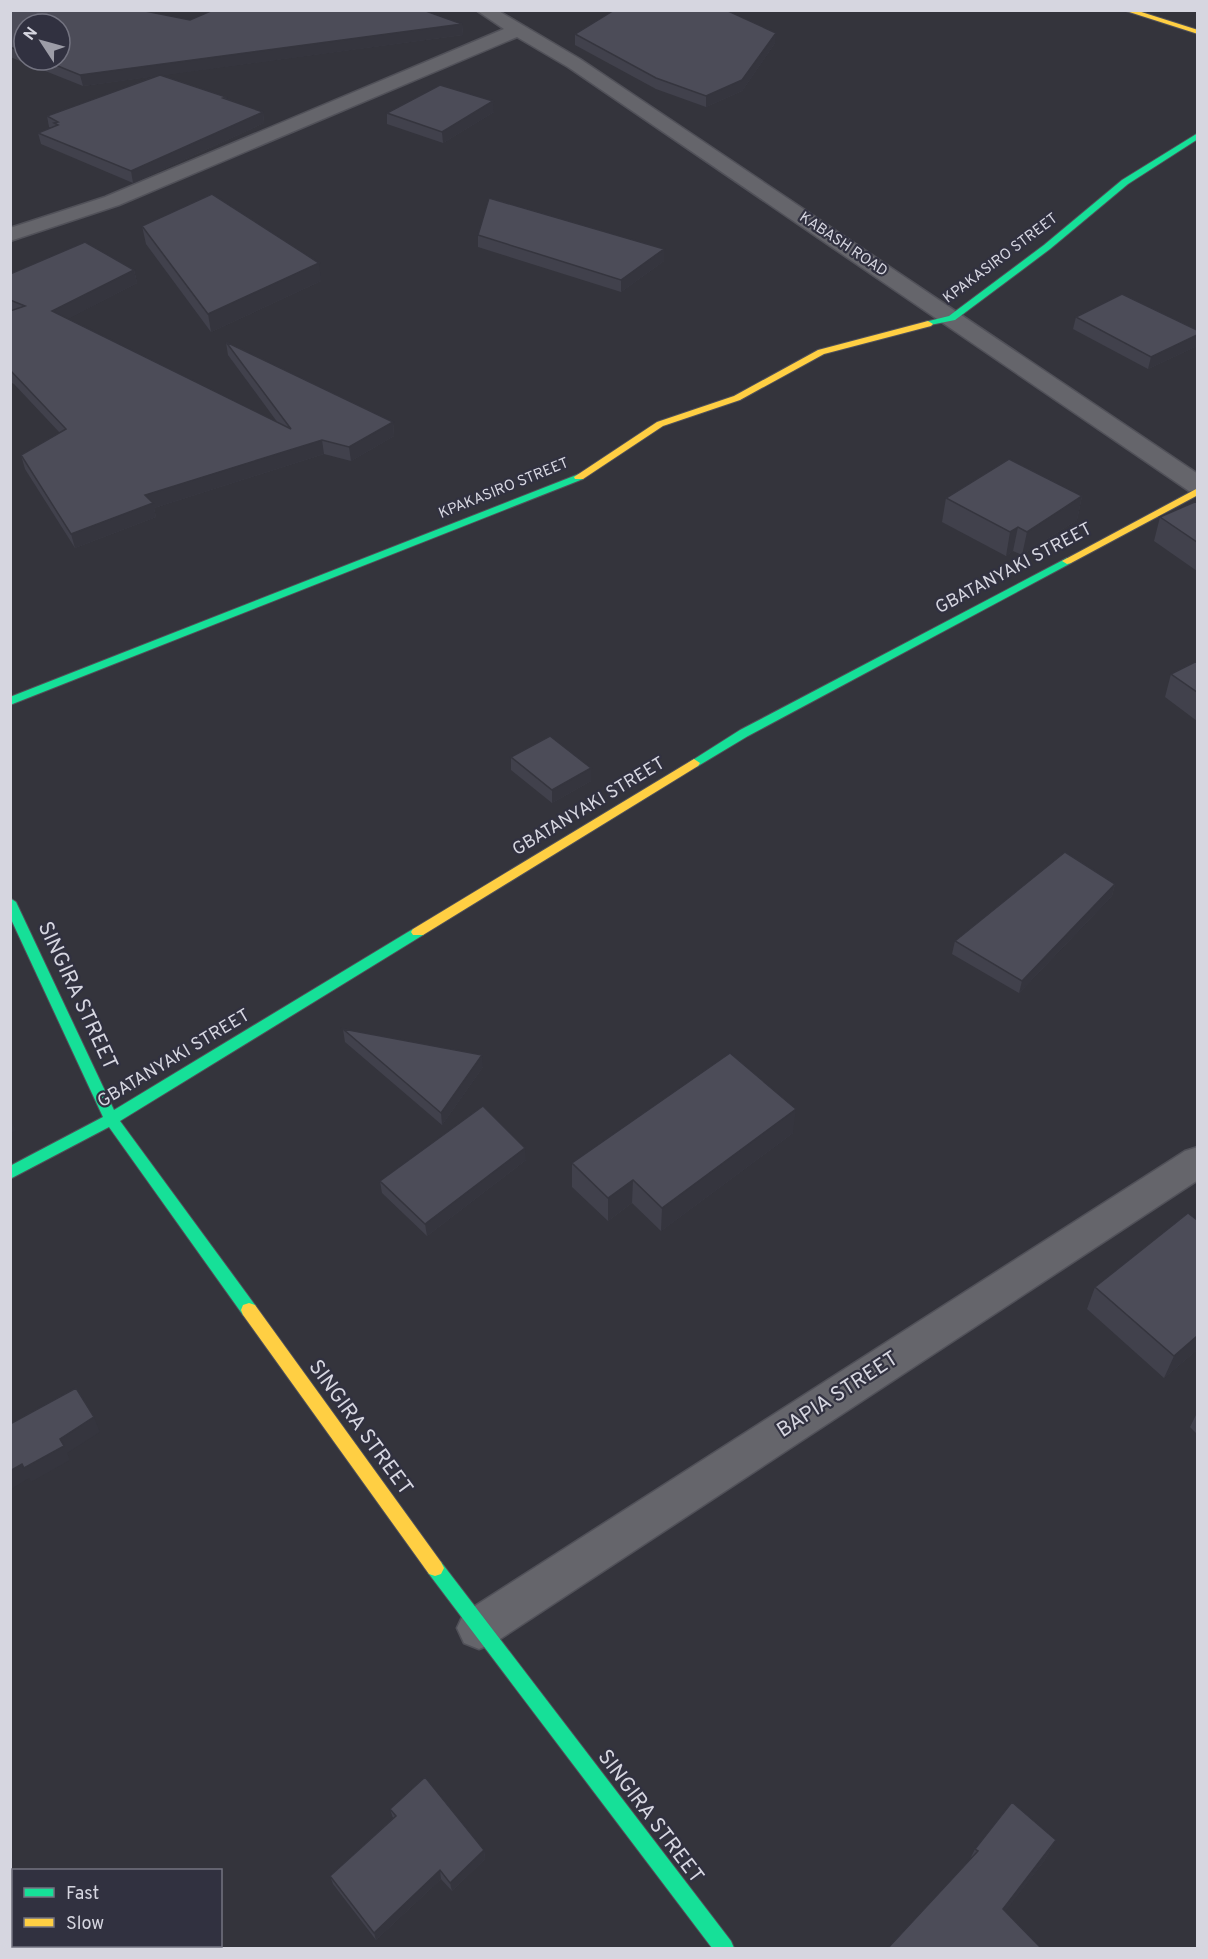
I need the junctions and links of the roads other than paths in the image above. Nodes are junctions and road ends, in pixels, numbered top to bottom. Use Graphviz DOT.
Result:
graph roads {
  1 [pos="484,10"];
  2 [pos="1126,10"];
  3 [pos="517,30"];
  4 [pos="1197,32"];
  5 [pos="1197,135"];
  6 [pos="10,235"];
  7 [pos="952,318"];
  8 [pos="1197,486"];
  9 [pos="1197,491"];
  10 [pos="10,701"];
  11 [pos="10,902"];
  12 [pos="111,1119"];
  13 [pos="1197,1161"];
  14 [pos="10,1173"];
  15 [pos="479,1628"];
  16 [pos="724,1948"];
  1 -- 3 [label="street, KABASH ROAD"];
  2 -- 4 [label="street"];
  3 -- 6 [label="street"];
  3 -- 7 [label="street, KABASH ROAD"];
  5 -- 7 [label="street, KPAKASIRO STREET"];
  7 -- 8 [label="street, KABASH ROAD"];
  7 -- 10 [label="street, KPAKASIRO STREET"];
  9 -- 12 [label="street, GBATANYAKI STREET"];
  11 -- 12 [label="street, SINGIRA STREET"];
  12 -- 14 [label="street, GBATANYAKI STREET"];
  12 -- 15 [label="street, SINGIRA STREET"];
  13 -- 15 [label="street, BAPIA STREET"];
  15 -- 16 [label="street, SINGIRA STREET"];
}
